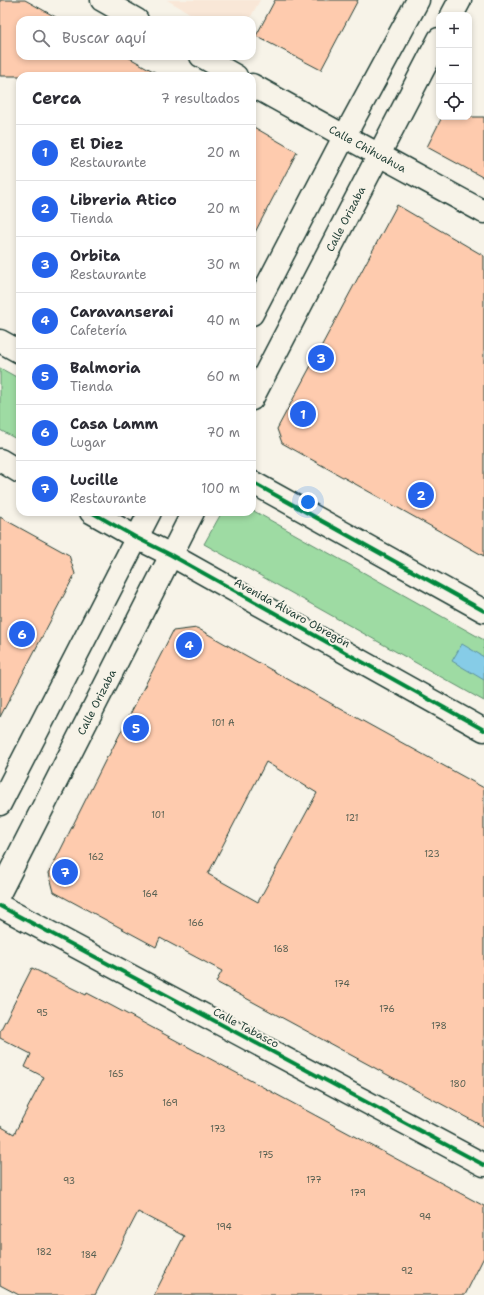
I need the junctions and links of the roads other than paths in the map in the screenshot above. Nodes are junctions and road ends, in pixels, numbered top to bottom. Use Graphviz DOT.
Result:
graph roads {
  1 [pos="102,0"];
  2 [pos="418,0"];
  3 [pos="460,0"];
  4 [pos="454,12"];
  5 [pos="130,16"];
  6 [pos="436,45"];
  7 [pos="208,60"];
  8 [pos="229,72"];
  9 [pos="256,87"];
  10 [pos="344,137"];
  11 [pos="379,154"];
  12 [pos="484,212"];
  13 [pos="256,306"];
  14 [pos="0,341"];
  15 [pos="16,350"];
  16 [pos="256,391"];
  17 [pos="0,460"];
  18 [pos="16,470"];
  19 [pos="256,484"];
  20 [pos="98,516"];
  21 [pos="148,516"];
  22 [pos="191,516"];
  23 [pos="137,538"];
  24 [pos="171,555"];
  25 [pos="484,611"];
  26 [pos="484,730"];
  27 [pos="0,804"];
  28 [pos="0,892"];
  29 [pos="0,906"];
  30 [pos="484,1165"];
  1 -- 5 [label="street"];
  2 -- 10 [label="street"];
  3 -- 4 [label="street"];
  6 -- 11 [label="street, Calle Orizaba"];
  7 -- 8 [label="street"];
  9 -- 10 [label="street, Calle Chihuahua"];
  10 -- 11 [label="street, Calle Chihuahua"];
  10 -- 13 [label="street"];
  11 -- 12 [label="street, Calle Chihuahua"];
  11 -- 16 [label="street, Calle Orizaba"];
  14 -- 15 [label="street"];
  17 -- 18 [label="street"];
  19 -- 25 [label="street"];
  20 -- 23 [label="street, Avenida Álvaro Obregón"];
  21 -- 23 [label="street"];
  22 -- 24 [label="street, Calle Orizaba"];
  23 -- 24 [label="street, Avenida Álvaro Obregón"];
  23 -- 27 [label="street"];
  24 -- 26 [label="street, Avenida Álvaro Obregón"];
  24 -- 28 [label="street, Calle Orizaba"];
  29 -- 30 [label="street, Calle Tabasco"];
}
